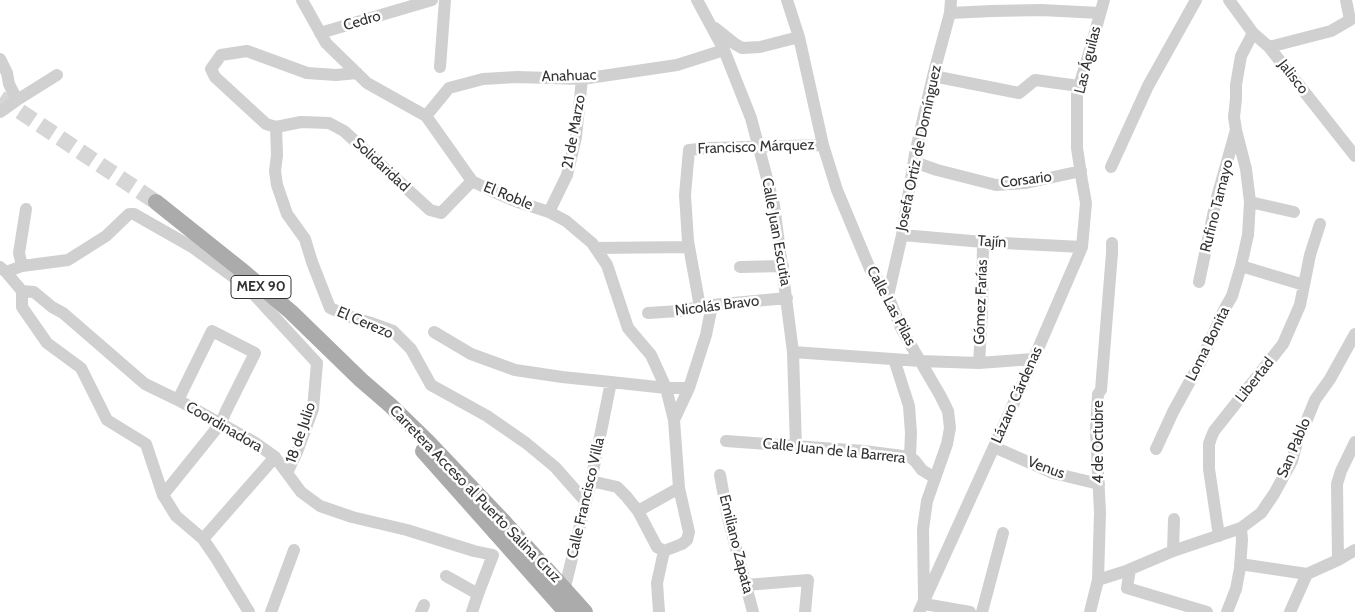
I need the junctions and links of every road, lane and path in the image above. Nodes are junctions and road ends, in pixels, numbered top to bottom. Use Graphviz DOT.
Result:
graph roads {
  1 [pos="302,0"];
  2 [pos="432,0"];
  3 [pos="445,0"];
  4 [pos="697,0"];
  5 [pos="787,0"];
  6 [pos="940,0"];
  7 [pos="951,0"];
  8 [pos="1104,0"];
  9 [pos="1196,0"];
  10 [pos="1230,0"];
  11 [pos="1346,0"];
  12 [pos="1100,12"];
  13 [pos="950,13"];
  14 [pos="711,25"];
  15 [pos="320,33"];
  16 [pos="1253,33"];
  17 [pos="799,37"];
  18 [pos="1269,47"];
  19 [pos="724,50"];
  20 [pos="0,59"];
  21 [pos="440,66"];
  22 [pos="357,73"];
  23 [pos="57,75"];
  24 [pos="933,76"];
  25 [pos="582,79"];
  26 [pos="1079,86"];
  27 [pos="17,100"];
  28 [pos="0,112"];
  29 [pos="426,116"];
  30 [pos="276,127"];
  31 [pos="1236,130"];
  32 [pos="822,144"];
  33 [pos="758,146"];
  34 [pos="1355,156"];
  35 [pos="914,162"];
  36 [pos="1111,167"];
  37 [pos="1081,176"];
  38 [pos="472,181"];
  39 [pos="156,202"];
  40 [pos="1250,202"];
  41 [pos="26,209"];
  42 [pos="549,212"];
  43 [pos="1294,212"];
  44 [pos="1320,224"];
  45 [pos="902,235"];
  46 [pos="983,242"];
  47 [pos="1112,243"];
  48 [pos="689,247"];
  49 [pos="1082,247"];
  50 [pos="596,248"];
  51 [pos="22,266"];
  52 [pos="783,266"];
  53 [pos="1241,266"];
  54 [pos="740,268"];
  55 [pos="3,270"];
  56 [pos="1199,282"];
  57 [pos="1304,285"];
  58 [pos="22,291"];
  59 [pos="888,296"];
  60 [pos="787,298"];
  61 [pos="706,306"];
  62 [pos="648,313"];
  63 [pos="434,332"];
  64 [pos="1355,334"];
  65 [pos="793,352"];
  66 [pos="894,359"];
  67 [pos="1033,359"];
  68 [pos="920,360"];
  69 [pos="979,363"];
  70 [pos="612,382"];
  71 [pos="666,388"];
  72 [pos="689,388"];
  73 [pos="178,400"];
  74 [pos="674,420"];
  75 [pos="221,423"];
  76 [pos="726,441"];
  77 [pos="1355,442"];
  78 [pos="796,447"];
  79 [pos="994,448"];
  80 [pos="1156,449"];
  81 [pos="275,457"];
  82 [pos="910,457"];
  83 [pos="287,473"];
  84 [pos="720,475"];
  85 [pos="935,478"];
  86 [pos="591,481"];
  87 [pos="1099,484"];
  88 [pos="678,488"];
  89 [pos="162,495"];
  90 [pos="586,502"];
  91 [pos="638,511"];
  92 [pos="1174,519"];
  93 [pos="500,527"];
  94 [pos="1241,528"];
  95 [pos="1003,533"];
  96 [pos="1218,536"];
  97 [pos="203,539"];
  98 [pos="294,550"];
  99 [pos="1172,550"];
  100 [pos="1355,550"];
  101 [pos="664,551"];
  102 [pos="1338,560"];
  103 [pos="1240,564"];
  104 [pos="1130,569"];
  105 [pos="1307,574"];
  106 [pos="446,576"];
  107 [pos="1098,580"];
  108 [pos="746,584"];
  109 [pos="478,594"];
  110 [pos="922,609"];
  111 [pos="249,612"];
  112 [pos="271,612"];
  113 [pos="472,612"];
  114 [pos="558,612"];
  115 [pos="566,612"];
  116 [pos="586,612"];
  117 [pos="659,612"];
  118 [pos="753,612"];
  119 [pos="805,612"];
  120 [pos="970,612"];
  121 [pos="982,612"];
  122 [pos="1090,612"];
  123 [pos="1207,612"];
  124 [pos="1227,612"];
  125 [pos="1290,612"];
  1 -- 15 [label="street, El Roble"];
  2 -- 15 [label="street, Cedro"];
  3 -- 21 [label="street"];
  4 -- 14 [label="street, Calle Juan Escutia"];
  5 -- 17 [label="street, Calle Las Pilas"];
  6 -- 13 [label="street"];
  7 -- 13 [label="street, Josefa Ortiz de Domínguez"];
  8 -- 12 [label="street, Las Águilas"];
  9 -- 36 [label="street"];
  10 -- 16 [label="street, Jalisco"];
  11 -- 18 [label="street"];
  12 -- 13 [label="street"];
  12 -- 26 [label="street, Las Águilas"];
  13 -- 24 [label="street, Josefa Ortiz de Domínguez"];
  14 -- 17 [label="street"];
  14 -- 19 [label="street, Calle Juan Escutia"];
  15 -- 22 [label="street, El Roble"];
  16 -- 18 [label="street, Jalisco"];
  16 -- 31 [label="street"];
  17 -- 32 [label="street, Calle Las Pilas"];
  18 -- 34 [label="street, Jalisco"];
  19 -- 25 [label="street, Anahuac"];
  19 -- 33 [label="street, Calle Juan Escutia"];
  20 -- 27 [label="street"];
  22 -- 29 [label="street, El Roble"];
  22 -- 30 [label="street"];
  23 -- 27 [label="street"];
  24 -- 26 [label="street"];
  24 -- 35 [label="street, Josefa Ortiz de Domínguez"];
  25 -- 29 [label="street, Anahuac"];
  25 -- 42 [label="street, 21 de Marzo"];
  26 -- 37 [label="street, Las Águilas"];
  27 -- 28 [label="street"];
  29 -- 38 [label="street, El Roble"];
  30 -- 38 [label="street, Solidaridad"];
  30 -- 90 [label="street, El Cerezo"];
  31 -- 40 [label="street, Loma Bonita"];
  31 -- 56 [label="street, Rufino Tamayo"];
  32 -- 33 [label="street, Francisco Márquez"];
  32 -- 59 [label="street, Calle Las Pilas"];
  33 -- 48 [label="street, Francisco Márquez"];
  33 -- 52 [label="street, Calle Juan Escutia"];
  35 -- 37 [label="street, Corsario"];
  35 -- 45 [label="street, Josefa Ortiz de Domínguez"];
  37 -- 49 [label="street, Lázaro Cárdenas"];
  38 -- 42 [label="street, El Roble"];
  39 -- 93 [label="main road, Carretera Acceso al Puerto Salina Cruz / MEX 90"];
  40 -- 43 [label="street"];
  40 -- 53 [label="street, Loma Bonita"];
  41 -- 51 [label="street"];
  42 -- 50 [label="street, El Roble"];
  44 -- 57 [label="street, Libertad"];
  45 -- 46 [label="street, Tajín"];
  45 -- 59 [label="street, Josefa Ortiz de Domínguez"];
  46 -- 49 [label="street, Tajín"];
  46 -- 69 [label="street, Gómez Farías"];
  47 -- 87 [label="street, 4 de Octubre"];
  48 -- 50 [label="street"];
  48 -- 61 [label="street"];
  49 -- 67 [label="street, Lázaro Cárdenas"];
  50 -- 71 [label="street, El Roble"];
  51 -- 55 [label="street"];
  51 -- 83 [label="street, 18 de Julio"];
  52 -- 54 [label="street"];
  52 -- 60 [label="street, Calle Juan Escutia"];
  53 -- 57 [label="street"];
  53 -- 80 [label="street, Loma Bonita"];
  55 -- 58 [label="street"];
  57 -- 96 [label="street, Libertad"];
  58 -- 73 [label="street, Coordinadora"];
  58 -- 89 [label="street"];
  59 -- 68 [label="street, Calle Las Pilas"];
  60 -- 61 [label="street, Nicolás Bravo"];
  60 -- 65 [label="street, Calle Juan Escutia"];
  61 -- 62 [label="street, Nicolás Bravo"];
  61 -- 72 [label="street"];
  63 -- 70 [label="street"];
  64 -- 94 [label="street, San Pablo"];
  65 -- 66 [label="street"];
  65 -- 78 [label="street, Calle Juan Escutia"];
  66 -- 68 [label="street"];
  66 -- 82 [label="street"];
  67 -- 69 [label="street"];
  67 -- 79 [label="street, Lázaro Cárdenas"];
  68 -- 69 [label="street"];
  68 -- 85 [label="street, Calle Las Pilas"];
  70 -- 71 [label="street"];
  70 -- 86 [label="street, Calle Francisco Villa"];
  71 -- 72 [label="street"];
  71 -- 74 [label="street, El Roble"];
  72 -- 74 [label="street"];
  73 -- 75 [label="street, Coordinadora"];
  73 -- 75 [label="street"];
  74 -- 88 [label="street, El Roble"];
  75 -- 81 [label="street, Coordinadora"];
  75 -- 89 [label="street"];
  76 -- 78 [label="street, Calle Juan de la Barrera"];
  77 -- 102 [label="street"];
  78 -- 82 [label="street, Calle Juan de la Barrera"];
  79 -- 87 [label="street, Venus"];
  79 -- 110 [label="street, Lázaro Cárdenas"];
  81 -- 83 [label="street, Coordinadora"];
  81 -- 97 [label="street"];
  82 -- 85 [label="street, Calle Juan de la Barrera"];
  83 -- 109 [label="street, Coordinadora"];
  84 -- 108 [label="street, Emiliano Zapata"];
  85 -- 110 [label="street, Calle Las Pilas"];
  86 -- 90 [label="street, Calle Francisco Villa"];
  86 -- 91 [label="street"];
  87 -- 107 [label="street, 4 de Octubre"];
  88 -- 91 [label="street"];
  88 -- 101 [label="street, El Roble"];
  89 -- 97 [label="street"];
  90 -- 114 [label="street, Calle Francisco Villa"];
  91 -- 101 [label="street"];
  92 -- 99 [label="street"];
  93 -- 115 [label="main road, Carretera Acceso al Puerto Salina Cruz / MEX 90, bridge"];
  93 -- 116 [label="main road, Carretera Acceso al Puerto Salina Cruz / MEX 90, bridge"];
  94 -- 96 [label="street, San Pablo"];
  94 -- 103 [label="street"];
  95 -- 121 [label="street"];
  96 -- 99 [label="street, San Pablo"];
  97 -- 111 [label="street"];
  98 -- 112 [label="street"];
  99 -- 104 [label="street, San Pablo"];
  100 -- 102 [label="street"];
  101 -- 117 [label="street"];
  102 -- 105 [label="street"];
  103 -- 105 [label="street"];
  103 -- 124 [label="street"];
  104 -- 107 [label="street, San Pablo"];
  104 -- 123 [label="street"];
  105 -- 125 [label="street"];
  106 -- 109 [label="street"];
  107 -- 122 [label="street, 4 de Octubre"];
  108 -- 118 [label="street, Emiliano Zapata"];
  108 -- 119 [label="street"];
  109 -- 113 [label="street, Coordinadora"];
  110 -- 120 [label="street"];
}
